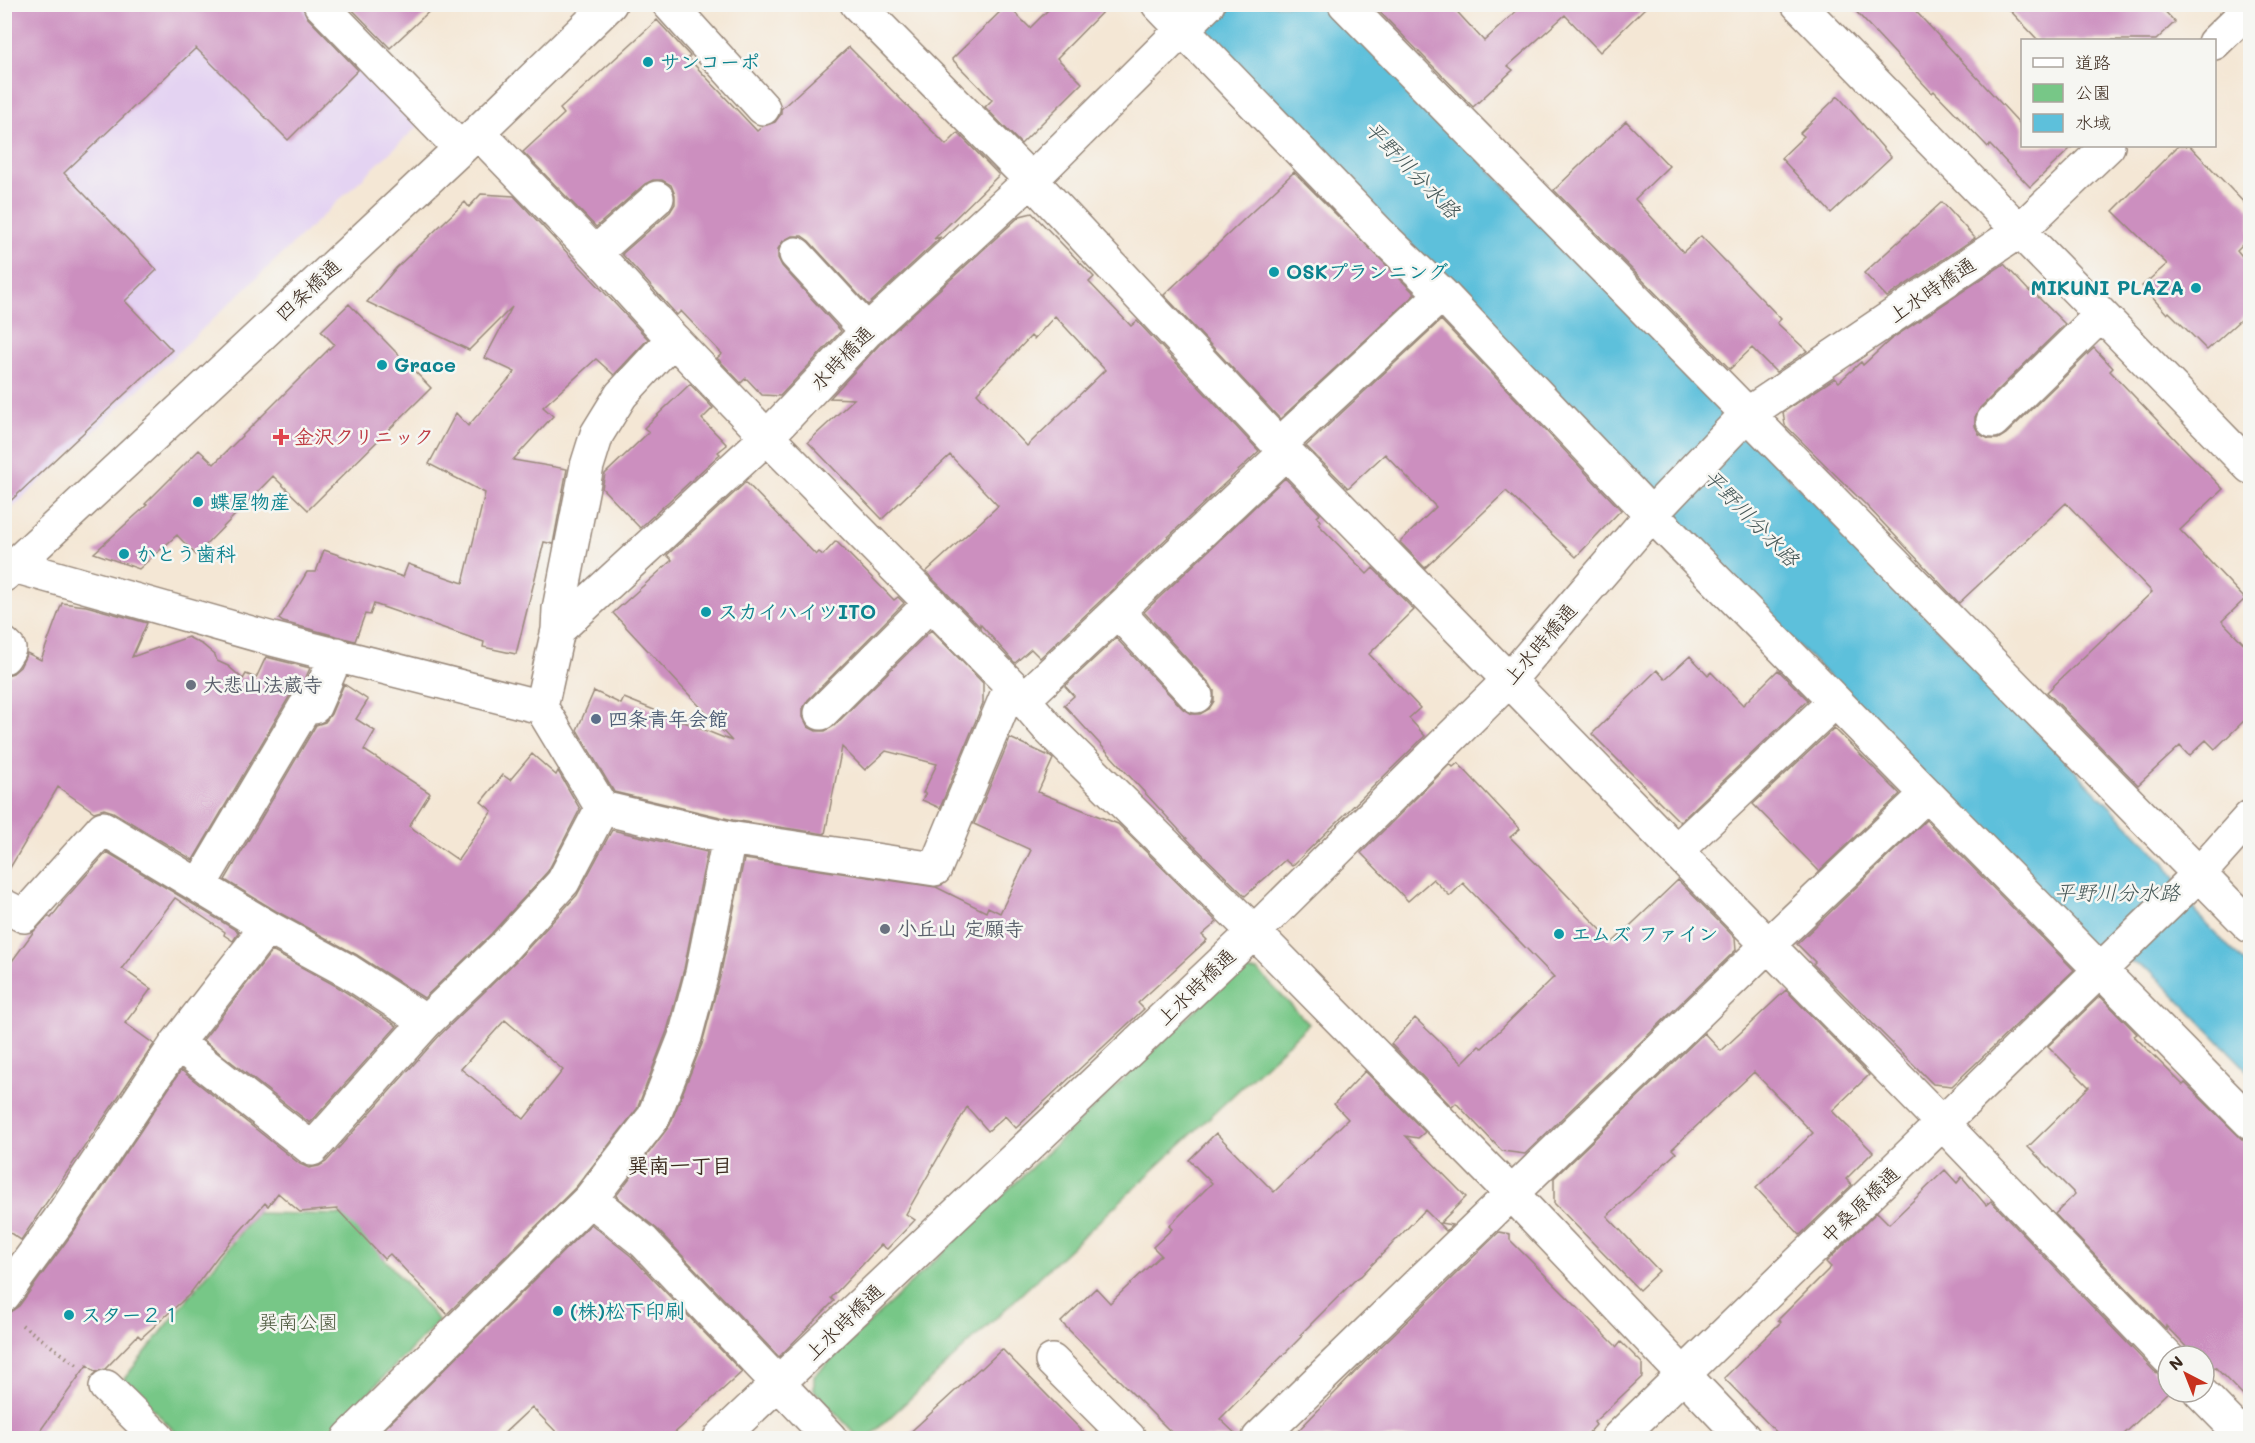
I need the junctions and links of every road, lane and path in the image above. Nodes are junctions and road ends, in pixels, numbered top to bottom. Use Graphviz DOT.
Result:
graph roads {
  1 [pos="320,4"];
  2 [pos="610,4"];
  3 [pos="669,4"];
  4 [pos="856,4"];
  5 [pos="1158,4"];
  6 [pos="1345,4"];
  7 [pos="1798,4"];
  8 [pos="2250,8"];
  9 [pos="1193,19"];
  10 [pos="2216,41"];
  11 [pos="763,108"];
  12 [pos="469,140"];
  13 [pos="2107,147"];
  14 [pos="1030,180"];
  15 [pos="657,198"];
  16 [pos="2019,231"];
  17 [pos="595,253"];
  18 [pos="796,254"];
  19 [pos="1442,294"];
  20 [pos="2101,315"];
  21 [pos="867,332"];
  22 [pos="674,339"];
  23 [pos="1745,416"];
  24 [pos="1993,421"];
  25 [pos="767,437"];
  26 [pos="1282,449"];
  27 [pos="2250,467"];
  28 [pos="1654,512"];
  29 [pos="9,571"];
  30 [pos="931,603"];
  31 [pos="1117,611"];
  32 [pos="558,630"];
  33 [pos="4,644"];
  34 [pos="337,654"];
  35 [pos="4,657"];
  36 [pos="1509,680"];
  37 [pos="1017,692"];
  38 [pos="1196,696"];
  39 [pos="1835,701"];
  40 [pos="541,707"];
  41 [pos="821,713"];
  42 [pos="1927,794"];
  43 [pos="602,808"];
  44 [pos="2250,817"];
  45 [pos="729,838"];
  46 [pos="1676,851"];
  47 [pos="2195,877"];
  48 [pos="199,886"];
  49 [pos="4,906"];
  50 [pos="2250,926"];
  51 [pos="267,927"];
  52 [pos="1254,932"];
  53 [pos="1768,945"];
  54 [pos="2100,970"];
  55 [pos="426,1022"];
  56 [pos="177,1043"];
  57 [pos="2250,1122"];
  58 [pos="1943,1124"];
  59 [pos="1512,1194"];
  60 [pos="590,1199"];
  61 [pos="9,1307"];
  62 [pos="2156,1346"];
  63 [pos="1052,1361"];
  64 [pos="1683,1376"];
  65 [pos="778,1384"];
  66 [pos="106,1387"];
  67 [pos="2212,1404"];
  68 [pos="158,1438"];
  69 [pos="349,1438"];
  70 [pos="720,1438"];
  71 [pos="830,1438"];
  72 [pos="1129,1438"];
  73 [pos="1259,1438"];
  74 [pos="1618,1438"];
  75 [pos="1744,1438"];
  76 [pos="2245,1438"];
  1 -- 12 [label="street"];
  2 -- 12 [label="street, 四条橋通"];
  3 -- 11 [label="street"];
  4 -- 14 [label="street"];
  5 -- 9 [label="street"];
  6 -- 23 [label="street"];
  7 -- 16 [label="street"];
  8 -- 10 [label="street"];
  9 -- 14 [label="street, 水時橋通"];
  9 -- 19 [label="street"];
  12 -- 17 [label="street"];
  12 -- 29 [label="street, 四条橋通"];
  13 -- 16 [label="street, 上水時橋通"];
  14 -- 21 [label="street, 水時橋通"];
  14 -- 26 [label="street"];
  15 -- 17 [label="street"];
  16 -- 20 [label="street"];
  16 -- 23 [label="street, 上水時橋通"];
  17 -- 22 [label="street"];
  18 -- 21 [label="street"];
  19 -- 26 [label="street"];
  19 -- 28 [label="street"];
  20 -- 24 [label="street"];
  20 -- 27 [label="street"];
  21 -- 25 [label="street, 水時橋通"];
  22 -- 25 [label="street"];
  22 -- 32 [label="street"];
  23 -- 28 [label="street, 上水時橋通"];
  23 -- 47 [label="street"];
  25 -- 30 [label="street"];
  25 -- 32 [label="street, 水時橋通"];
  26 -- 31 [label="street"];
  26 -- 36 [label="street"];
  28 -- 36 [label="street, 上水時橋通"];
  28 -- 39 [label="street"];
  29 -- 34 [label="street"];
  30 -- 37 [label="street"];
  30 -- 41 [label="street"];
  31 -- 37 [label="street"];
  31 -- 38 [label="street"];
  32 -- 40 [label="street"];
  33 -- 35 [label="street"];
  34 -- 40 [label="street"];
  34 -- 48 [label="street"];
  36 -- 46 [label="street"];
  36 -- 52 [label="street, 上水時橋通"];
  37 -- 45 [label="street"];
  37 -- 52 [label="street"];
  39 -- 42 [label="street"];
  39 -- 46 [label="street"];
  40 -- 43 [label="street"];
  42 -- 53 [label="street"];
  42 -- 54 [label="street"];
  43 -- 45 [label="street"];
  43 -- 55 [label="street"];
  44 -- 47 [label="street"];
  45 -- 60 [label="street"];
  46 -- 53 [label="street"];
  47 -- 50 [label="street"];
  47 -- 54 [label="street, 中桑原橋通"];
  48 -- 49 [label="street"];
  48 -- 51 [label="street"];
  51 -- 55 [label="street"];
  51 -- 56 [label="street"];
  52 -- 59 [label="street"];
  52 -- 65 [label="street, 上水時橋通"];
  53 -- 58 [label="street"];
  53 -- 59 [label="street"];
  54 -- 57 [label="street"];
  54 -- 58 [label="street, 中桑原橋通"];
  55 -- 56 [label="street"];
  56 -- 61 [label="street"];
  58 -- 62 [label="street"];
  58 -- 64 [label="street, 中桑原橋通"];
  59 -- 64 [label="street"];
  59 -- 73 [label="street"];
  60 -- 65 [label="street"];
  60 -- 69 [label="street"];
  61 -- 66 [label="path"];
  63 -- 72 [label="street"];
  64 -- 74 [label="street, 中桑原橋通"];
  64 -- 75 [label="street"];
  65 -- 70 [label="street, 上水時橋通"];
  65 -- 71 [label="street"];
  66 -- 68 [label="street"];
  67 -- 76 [label="street"];
}
